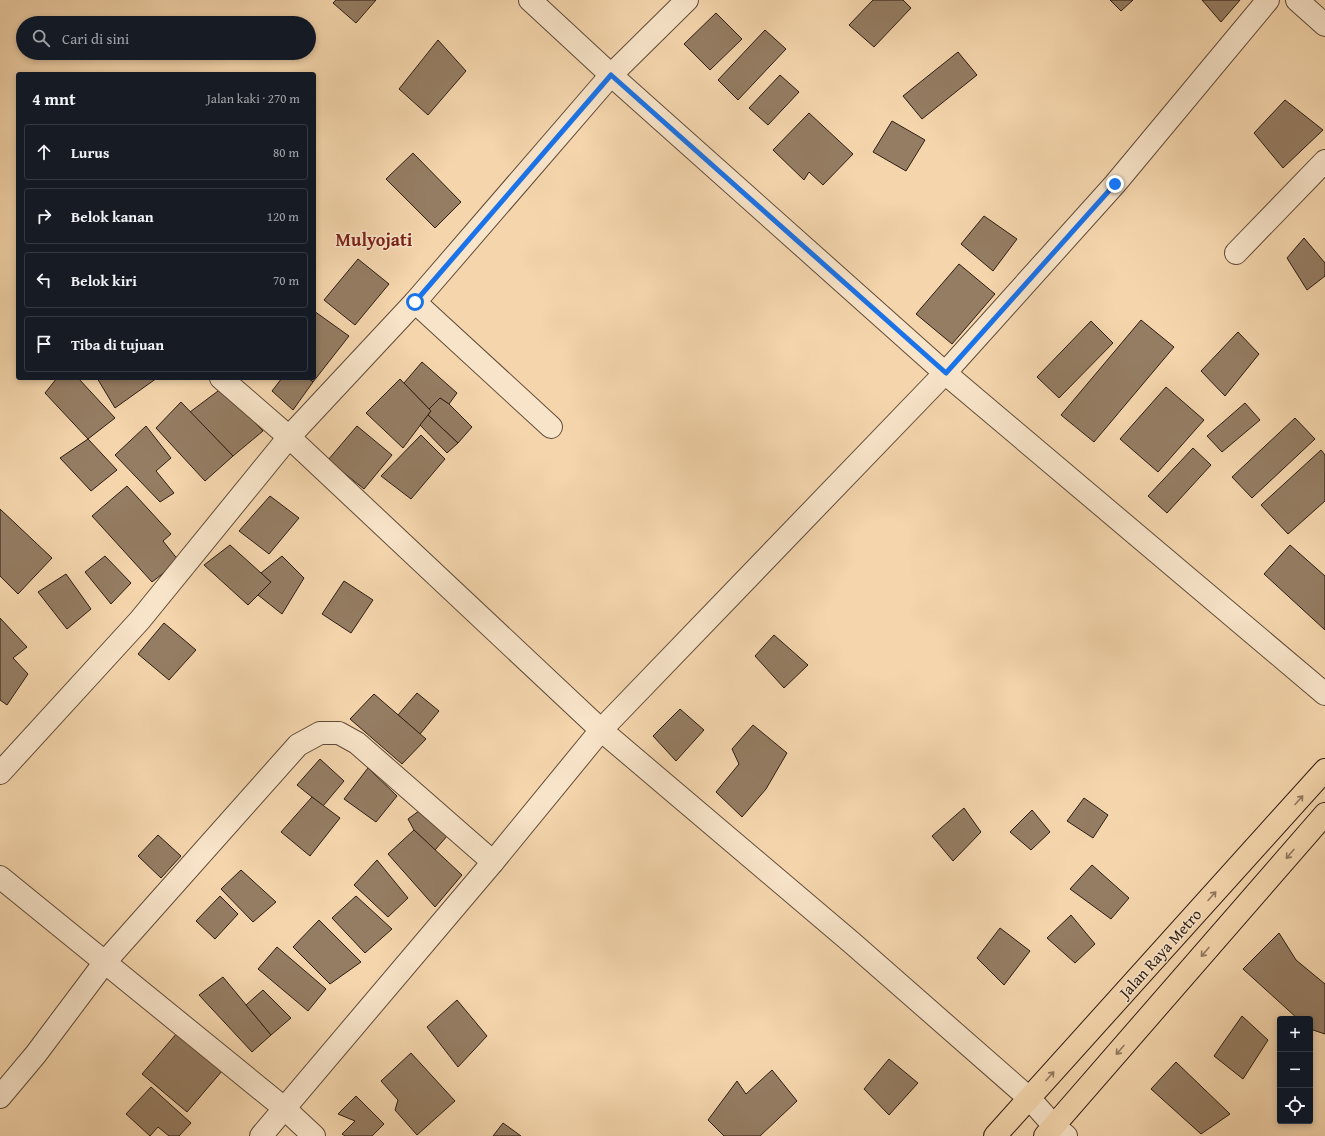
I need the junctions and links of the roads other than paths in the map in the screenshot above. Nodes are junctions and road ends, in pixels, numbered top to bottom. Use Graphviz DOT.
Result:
graph roads {
  1 [pos="530,0"];
  2 [pos="687,0"];
  3 [pos="1268,0"];
  4 [pos="1297,0"];
  5 [pos="1325,25"];
  6 [pos="611,75"];
  7 [pos="1325,161"];
  8 [pos="1236,253"];
  9 [pos="415,302"];
  10 [pos="946,373"];
  11 [pos="223,380"];
  12 [pos="551,427"];
  13 [pos="289,438"];
  14 [pos="1325,694"];
  15 [pos="601,730"];
  16 [pos="1325,770"];
  17 [pos="0,773"];
  18 [pos="1325,814"];
  19 [pos="493,862"];
  20 [pos="0,877"];
  21 [pos="105,962"];
  22 [pos="0,1097"];
  23 [pos="1030,1098"];
  24 [pos="284,1108"];
  25 [pos="1055,1133"];
  26 [pos="261,1136"];
  27 [pos="314,1136"];
  28 [pos="995,1136"];
  1 -- 6 [label="street"];
  2 -- 6 [label="street"];
  3 -- 10 [label="street"];
  4 -- 5 [label="street"];
  6 -- 9 [label="street"];
  6 -- 10 [label="street"];
  7 -- 8 [label="street"];
  9 -- 12 [label="street"];
  9 -- 13 [label="street"];
  10 -- 14 [label="street"];
  10 -- 15 [label="street"];
  11 -- 13 [label="street"];
  13 -- 15 [label="street"];
  13 -- 17 [label="street"];
  15 -- 19 [label="street"];
  15 -- 23 [label="street"];
  23 -- 16 [label="highway, Jalan Raya Metro, one-way"];
  18 -- 25 [label="highway, one-way"];
  19 -- 21 [label="street"];
  19 -- 24 [label="street"];
  20 -- 21 [label="street"];
  21 -- 22 [label="street"];
  21 -- 24 [label="street"];
  23 -- 25 [label="street"];
  23 -- 28 [label="highway, Jalan Raya Metro"];
  24 -- 26 [label="street"];
  24 -- 27 [label="street"];
}
